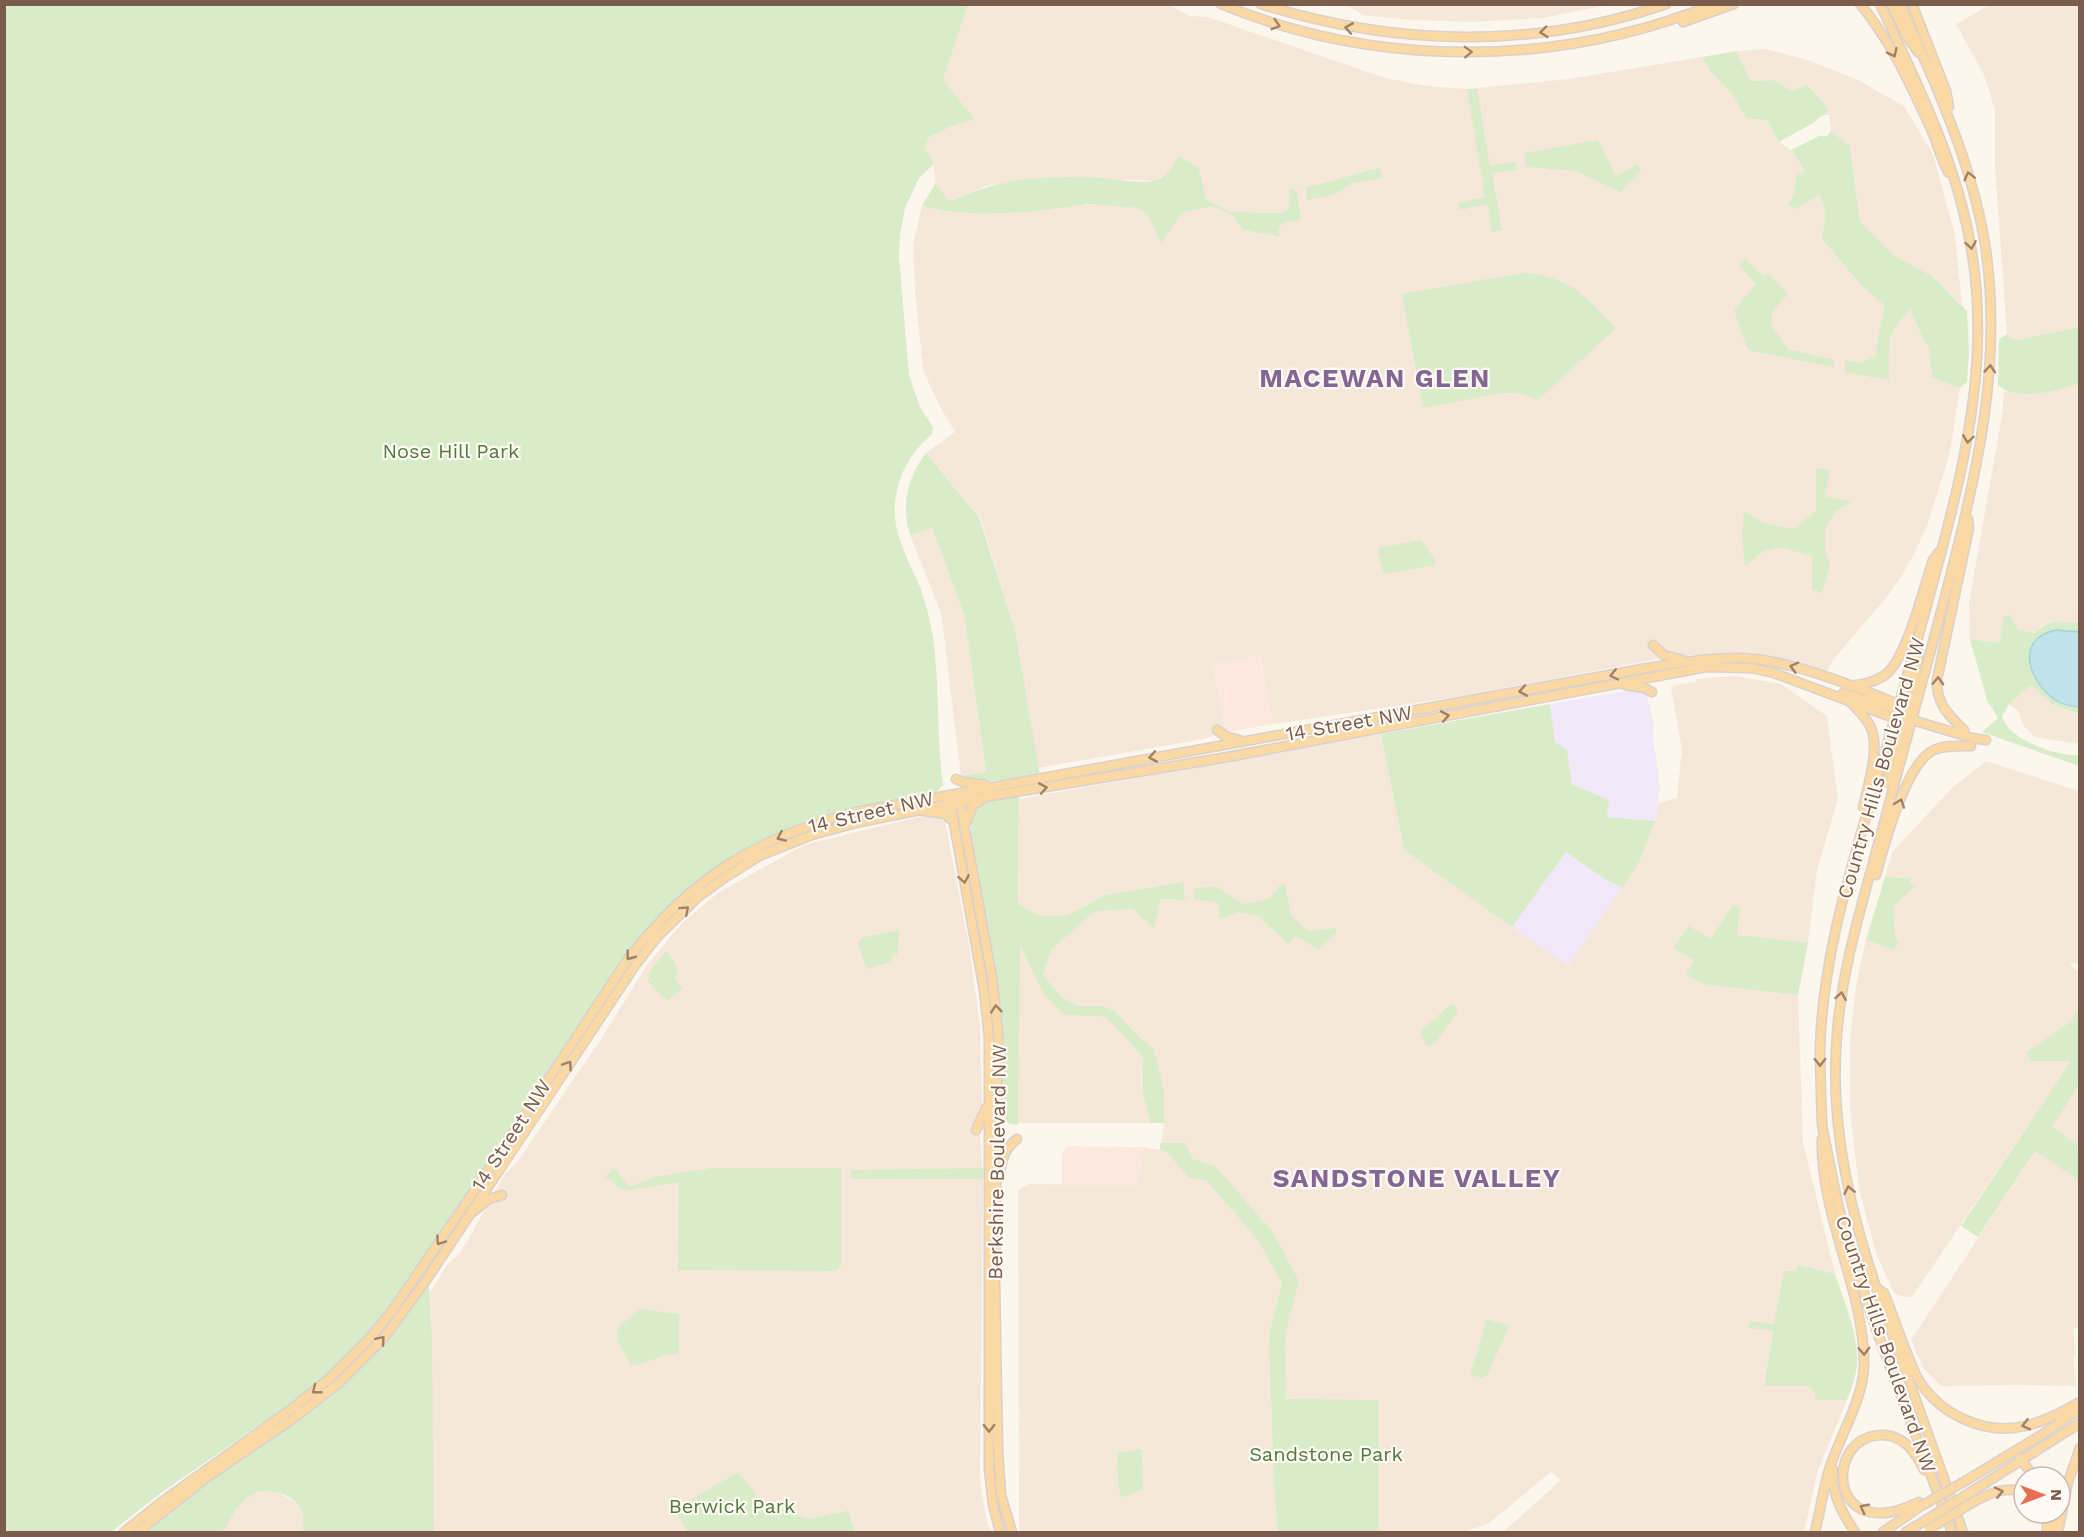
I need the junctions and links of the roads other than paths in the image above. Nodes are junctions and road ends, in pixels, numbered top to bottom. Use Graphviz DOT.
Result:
graph roads {
  1 [pos="1221,4"];
  2 [pos="1261,4"];
  3 [pos="1648,4"];
  4 [pos="1666,4"];
  5 [pos="1714,4"];
  6 [pos="1734,4"];
  7 [pos="1860,4"];
  8 [pos="1880,4"];
  9 [pos="1890,4"];
  10 [pos="1900,4"];
  11 [pos="1911,4"];
  12 [pos="1601,22"];
  13 [pos="1635,31"];
  14 [pos="1926,64"];
  15 [pos="1951,122"];
  16 [pos="1958,188"];
  17 [pos="1968,510"];
  18 [pos="1943,546"];
  19 [pos="1653,645"];
  20 [pos="1689,662"];
  21 [pos="1774,674"];
  22 [pos="1619,684"];
  23 [pos="1849,686"];
  24 [pos="1652,692"];
  25 [pos="1849,701"];
  26 [pos="1905,715"];
  27 [pos="1217,730"];
  28 [pos="1964,730"];
  29 [pos="1986,740"];
  30 [pos="1246,741"];
  31 [pos="1971,746"];
  32 [pos="956,779"];
  33 [pos="992,787"];
  34 [pos="985,797"];
  35 [pos="959,798"];
  36 [pos="949,799"];
  37 [pos="921,810"];
  38 [pos="953,821"];
  39 [pos="965,826"];
  40 [pos="1853,860"];
  41 [pos="1848,958"];
  42 [pos="989,1096"];
  43 [pos="975,1130"];
  44 [pos="1822,1130"];
  45 [pos="1017,1138"];
  46 [pos="996,1187"];
  47 [pos="502,1195"];
  48 [pos="469,1213"];
  49 [pos="1875,1287"];
  50 [pos="2079,1402"];
  51 [pos="2079,1409"];
  52 [pos="2079,1423"];
  53 [pos="1929,1436"];
  54 [pos="1837,1448"];
  55 [pos="2079,1448"];
  56 [pos="2009,1455"];
  57 [pos="2023,1460"];
  58 [pos="2026,1465"];
  59 [pos="2012,1490"];
  60 [pos="1973,1497"];
  61 [pos="1941,1502"];
  62 [pos="1920,1504"];
  63 [pos="1926,1527"];
  64 [pos="124,1533"];
  65 [pos="138,1533"];
  66 [pos="1000,1533"];
  67 [pos="1012,1533"];
  68 [pos="1815,1533"];
  69 [pos="1855,1533"];
  70 [pos="1882,1533"];
  71 [pos="1906,1533"];
  72 [pos="1952,1533"];
  73 [pos="1963,1533"];
  74 [pos="1969,1533"];
  75 [pos="2058,1533"];
  1 -- 13 [label="main road, one-way"];
  12 -- 2 [label="main road, one-way"];
  3 -- 12 [label="main road"];
  4 -- 12 [label="main road"];
  5 -- 13 [label="main road"];
  6 -- 13 [label="main road"];
  7 -- 16 [label="main road, one-way"];
  8 -- 16 [label="main road, Country Hills Boulevard NW"];
  9 -- 14 [label="main road"];
  10 -- 14 [label="main road, Country Hills Boulevard NW"];
  11 -- 15 [label="main road"];
  14 -- 15 [label="main road, Country Hills Boulevard NW"];
  17 -- 15 [label="main road, Country Hills Boulevard NW, one-way"];
  16 -- 18 [label="main road, Country Hills Boulevard NW, one-way"];
  17 -- 26 [label="main road, Country Hills Boulevard NW"];
  28 -- 17 [label="main road, one-way"];
  18 -- 23 [label="main road"];
  18 -- 26 [label="main road, Country Hills Boulevard NW"];
  19 -- 20 [label="main road"];
  23 -- 20 [label="main road, 14 Street NW, one-way"];
  20 -- 30 [label="main road, 14 Street NW, one-way"];
  21 -- 22 [label="main road, 14 Street NW"];
  21 -- 25 [label="main road, 14 Street NW"];
  21 -- 26 [label="main road"];
  22 -- 24 [label="main road"];
  34 -- 22 [label="main road, 14 Street NW, one-way"];
  23 -- 26 [label="main road, 14 Street NW"];
  25 -- 26 [label="main road, 14 Street NW"];
  25 -- 40 [label="main road"];
  26 -- 29 [label="main road"];
  26 -- 40 [label="main road, Country Hills Boulevard NW"];
  26 -- 41 [label="main road"];
  27 -- 30 [label="main road"];
  30 -- 33 [label="main road, 14 Street NW, one-way"];
  41 -- 31 [label="main road, one-way"];
  32 -- 33 [label="main road"];
  33 -- 35 [label="main road, 14 Street NW"];
  34 -- 35 [label="main road, 14 Street NW"];
  34 -- 39 [label="main road"];
  35 -- 36 [label="main road, 14 Street NW"];
  35 -- 39 [label="main road, Berkshire Boulevard NW"];
  36 -- 37 [label="main road, 14 Street NW"];
  36 -- 38 [label="main road, Berkshire Boulevard NW"];
  36 -- 64 [label="main road, 14 Street NW, one-way"];
  37 -- 38 [label="main road"];
  48 -- 37 [label="main road, 14 Street NW, one-way"];
  38 -- 42 [label="main road, Berkshire Boulevard NW, one-way"];
  46 -- 39 [label="main road, Berkshire Boulevard NW, one-way"];
  40 -- 44 [label="main road, Country Hills Boulevard NW, one-way"];
  49 -- 41 [label="main road, Country Hills Boulevard NW, one-way"];
  42 -- 43 [label="main road"];
  42 -- 66 [label="main road, Berkshire Boulevard NW, one-way"];
  44 -- 54 [label="main road, one-way"];
  44 -- 61 [label="main road, Country Hills Boulevard NW"];
  45 -- 46 [label="main road"];
  46 -- 67 [label="main road, Berkshire Boulevard NW"];
  47 -- 48 [label="main road"];
  65 -- 48 [label="main road, 14 Street NW, one-way"];
  50 -- 49 [label="main road, one-way"];
  49 -- 53 [label="main road, Country Hills Boulevard NW"];
  51 -- 56 [label="main road"];
  52 -- 57 [label="main road"];
  53 -- 73 [label="main road, Country Hills Boulevard NW"];
  53 -- 74 [label="main road"];
  54 -- 68 [label="main road"];
  54 -- 69 [label="main road"];
  55 -- 75 [label="main road"];
  56 -- 57 [label="main road"];
  56 -- 62 [label="main road, bridge"];
  57 -- 58 [label="main road"];
  57 -- 60 [label="main road"];
  60 -- 59 [label="main road, one-way"];
  60 -- 63 [label="main road, bridge"];
  62 -- 61 [label="main road, one-way"];
  61 -- 72 [label="main road, Country Hills Boulevard NW"];
  62 -- 70 [label="main road"];
  63 -- 71 [label="main road"];
}
